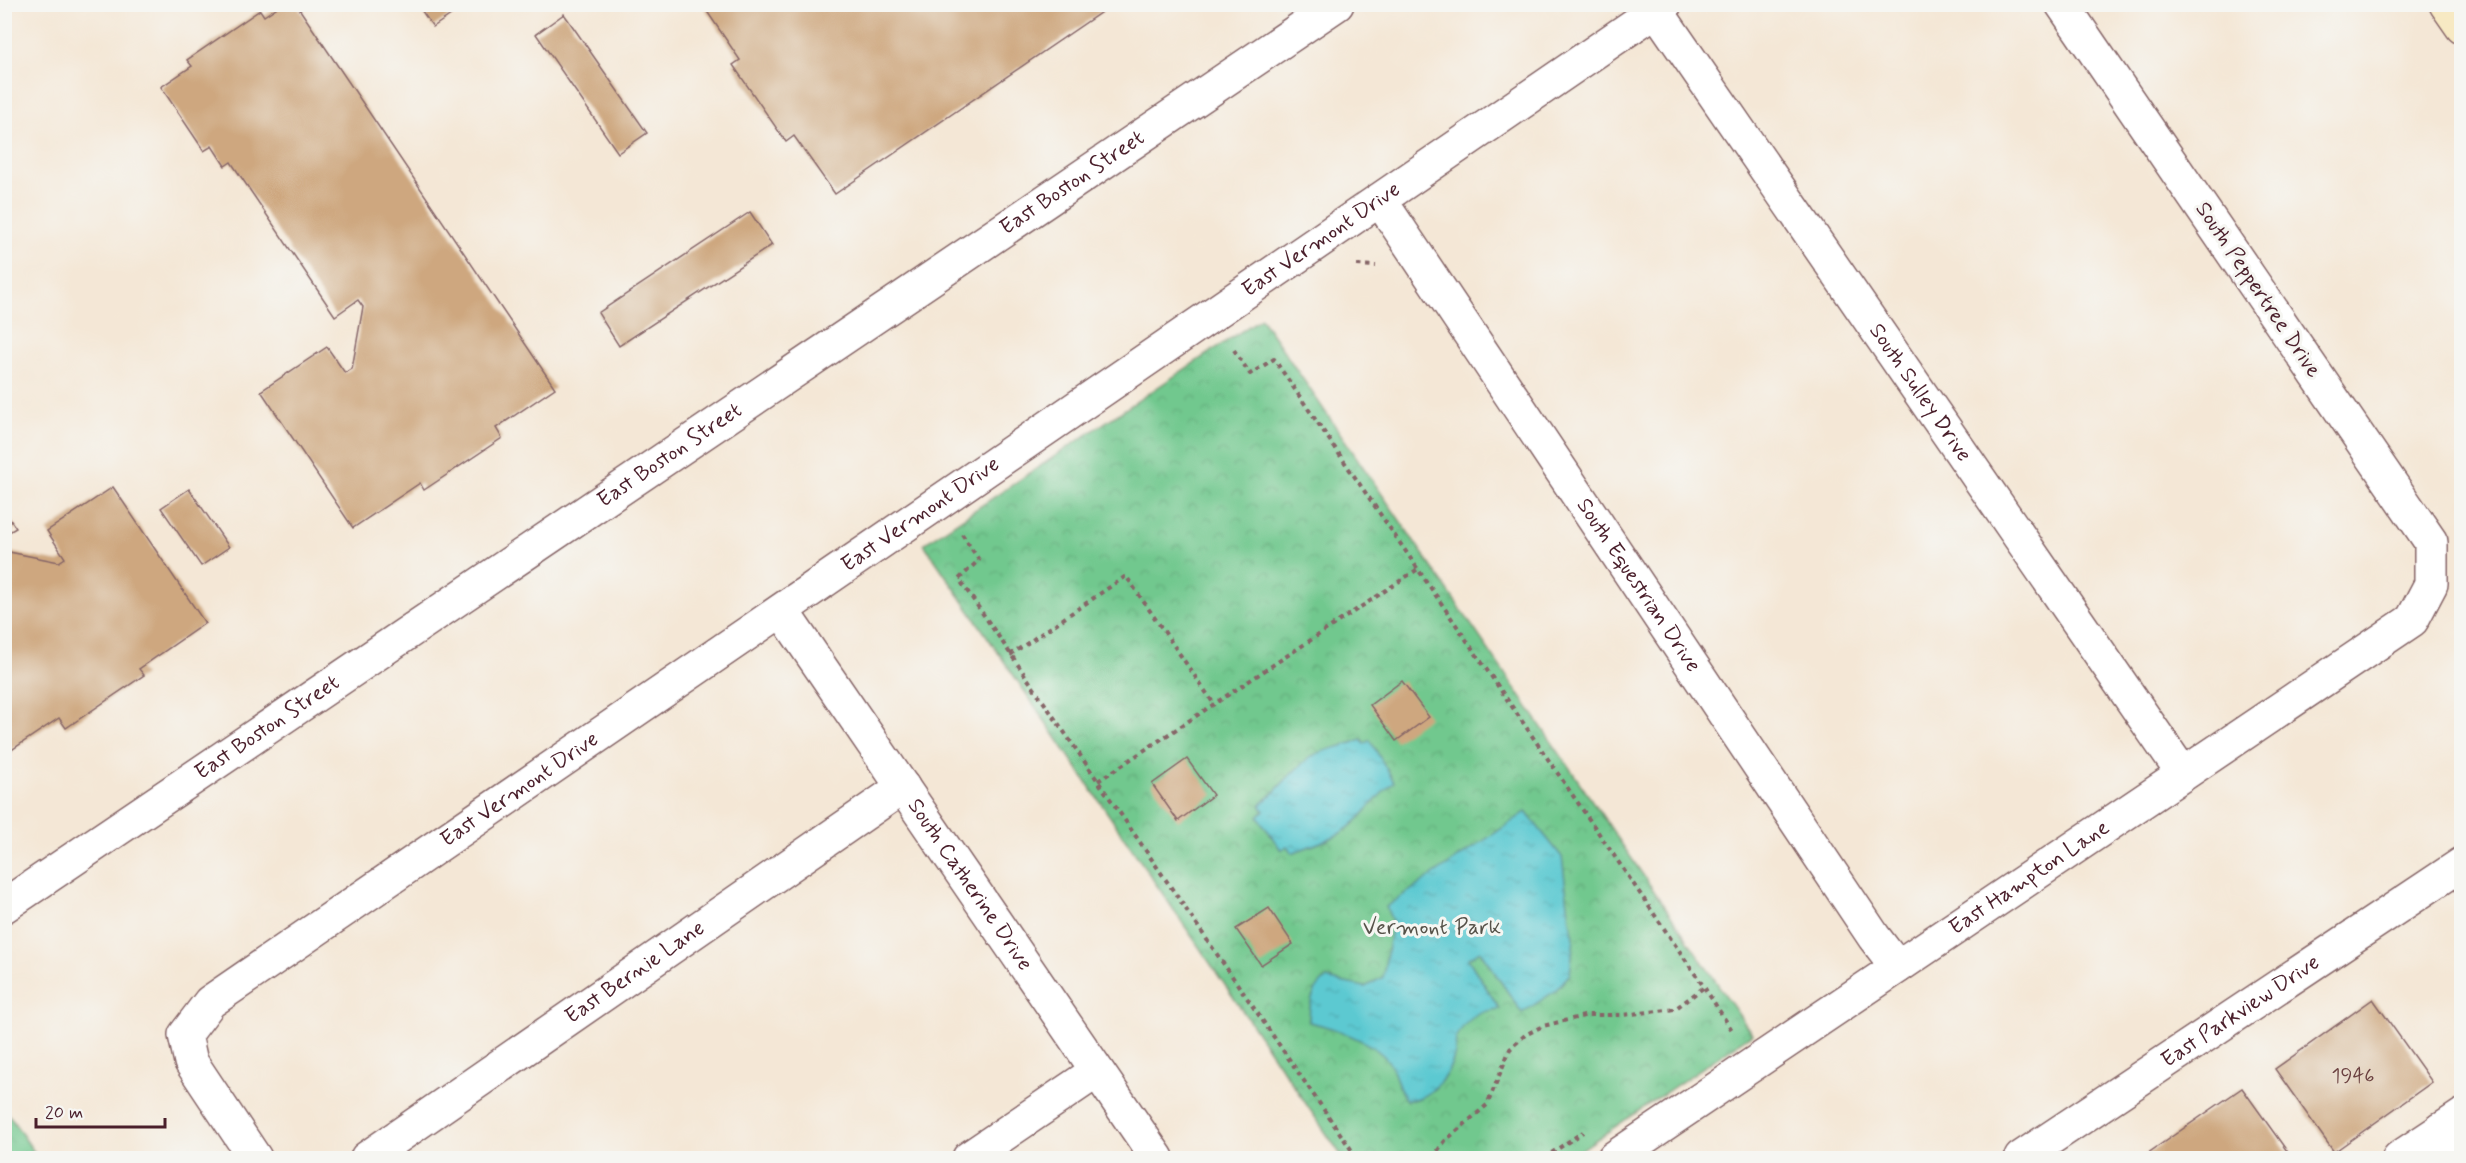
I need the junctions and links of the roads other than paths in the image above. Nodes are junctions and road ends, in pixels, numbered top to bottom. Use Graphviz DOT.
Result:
graph roads {
  1 [pos="1337,4"];
  2 [pos="2062,4"];
  3 [pos="2446,4"];
  4 [pos="1661,7"];
  5 [pos="2462,27"];
  6 [pos="1380,200"];
  7 [pos="2432,584"];
  8 [pos="782,610"];
  9 [pos="2183,774"];
  10 [pos="903,787"];
  11 [pos="2462,864"];
  12 [pos="4,906"];
  13 [pos="1897,967"];
  14 [pos="1097,1071"];
  15 [pos="2452,1122"];
  16 [pos="1634,1153"];
  17 [pos="255,1158"];
  18 [pos="367,1158"];
  19 [pos="969,1158"];
  20 [pos="1157,1158"];
  21 [pos="2021,1158"];
  22 [pos="2398,1158"];
  23 [pos="2462,1158"];
  1 -- 12 [label="street, East Boston Street"];
  2 -- 7 [label="street, South Peppertree Drive"];
  3 -- 5 [label="main road"];
  4 -- 6 [label="street, East Vermont Drive"];
  4 -- 9 [label="street, South Sulley Drive"];
  6 -- 8 [label="street, East Vermont Drive"];
  6 -- 13 [label="street, South Equestrian Drive"];
  7 -- 9 [label="street, East Hampton Lane"];
  8 -- 10 [label="street, South Catherine Drive"];
  8 -- 17 [label="street, East Vermont Drive"];
  9 -- 13 [label="street, East Hampton Lane"];
  10 -- 14 [label="street, South Catherine Drive"];
  10 -- 18 [label="street, East Bernie Lane"];
  11 -- 21 [label="street, East Parkview Drive"];
  13 -- 16 [label="street, East Hampton Lane"];
  14 -- 19 [label="street"];
  14 -- 20 [label="street, South Catherine Drive"];
  15 -- 22 [label="street"];
  15 -- 23 [label="street"];
}
